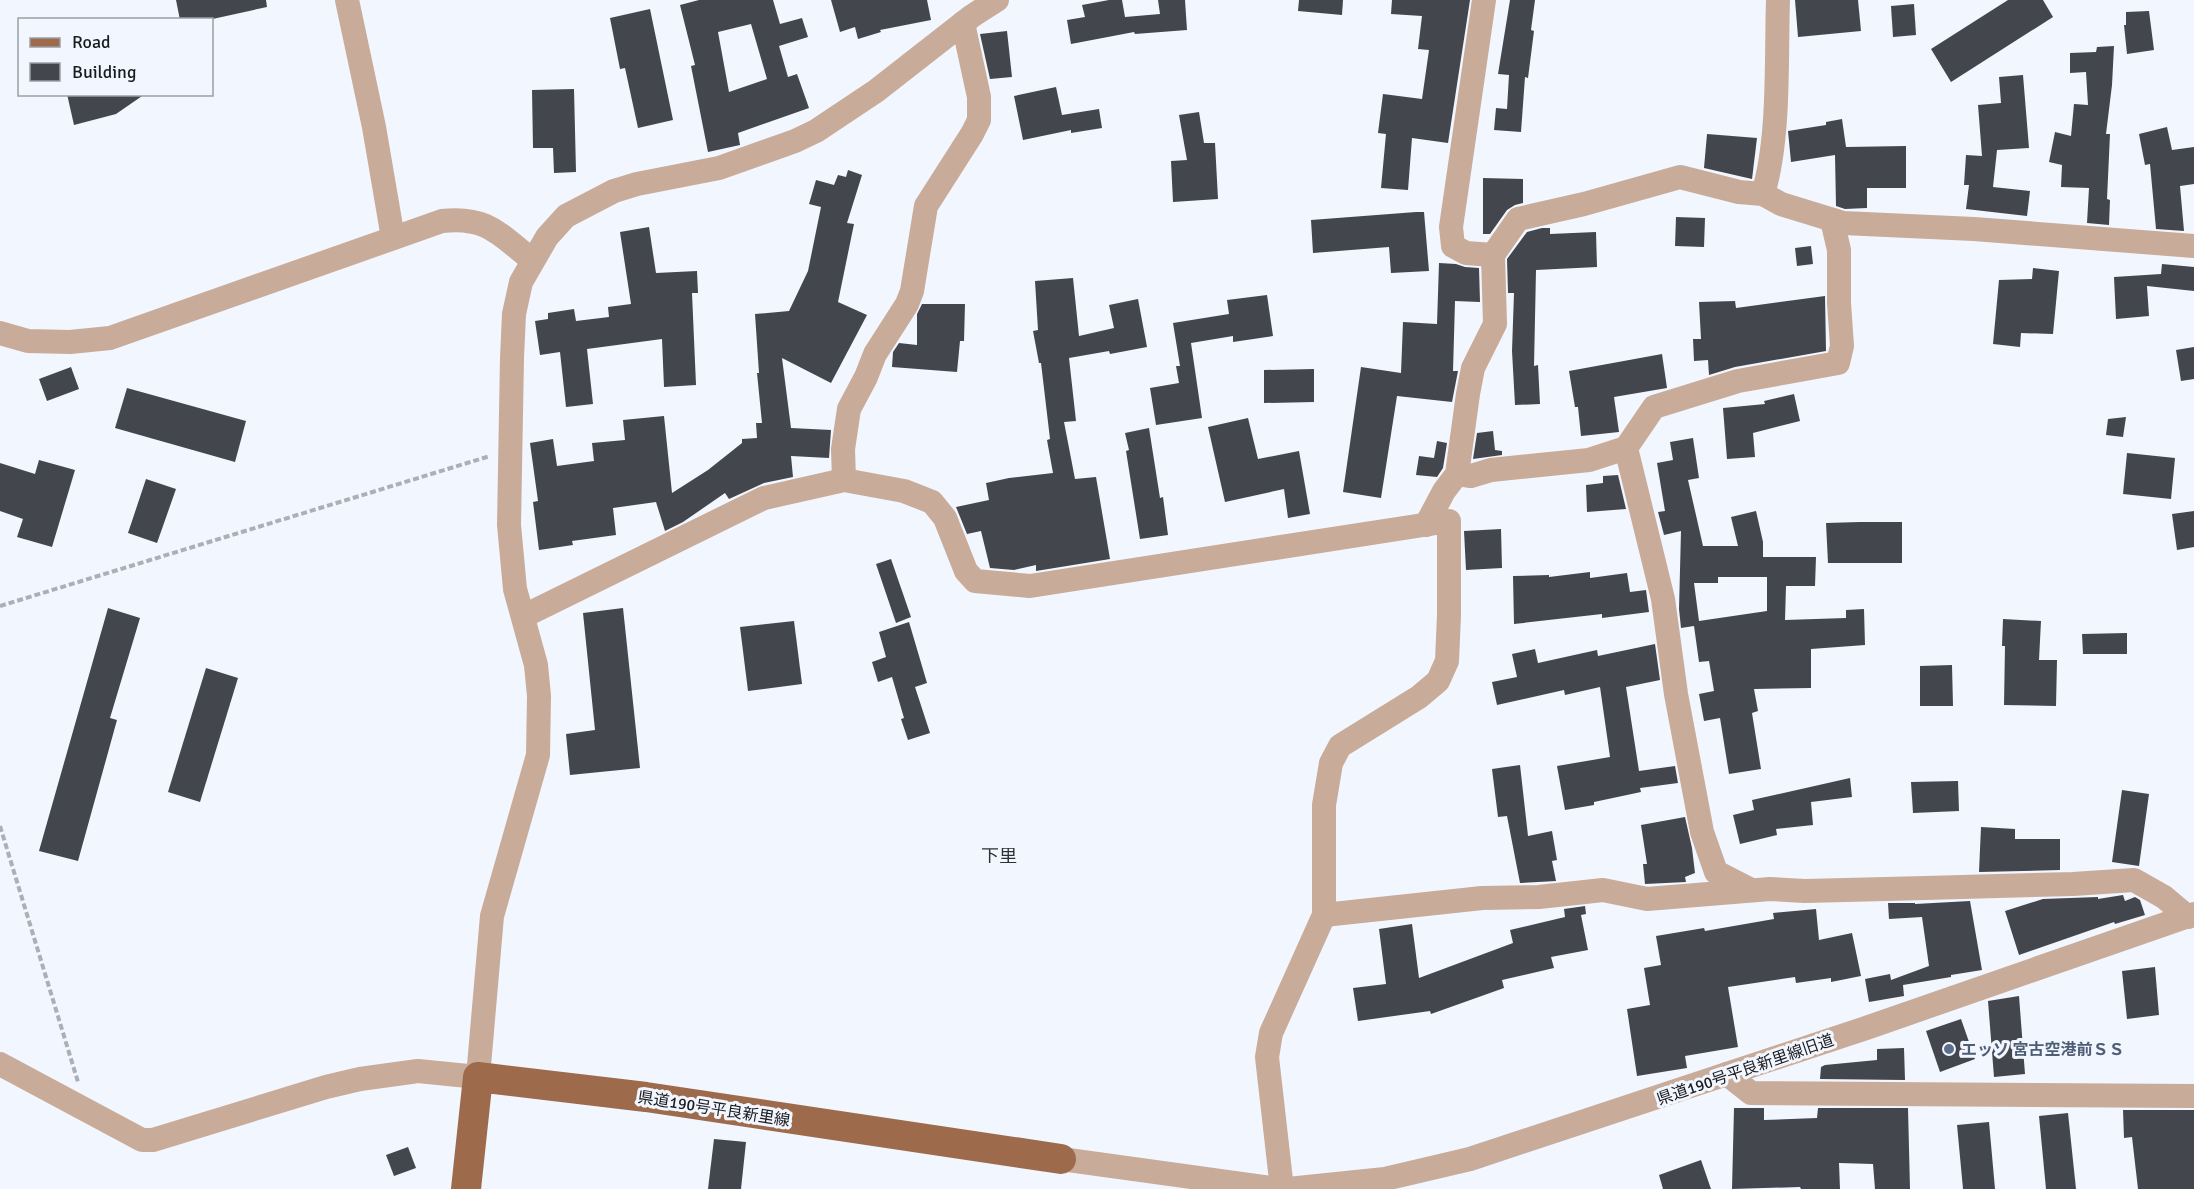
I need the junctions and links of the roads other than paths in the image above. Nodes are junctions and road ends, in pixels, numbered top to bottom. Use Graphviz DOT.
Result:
graph roads {
  1 [pos="347,0"];
  2 [pos="997,0"];
  3 [pos="1484,0"];
  4 [pos="1778,0"];
  5 [pos="963,23"];
  6 [pos="1763,194"];
  7 [pos="1832,220"];
  8 [pos="393,238"];
  9 [pos="2194,246"];
  10 [pos="1493,255"];
  11 [pos="532,260"];
  12 [pos="0,333"];
  13 [pos="1626,448"];
  14 [pos="1457,474"];
  15 [pos="844,480"];
  16 [pos="1426,525"];
  17 [pos="524,616"];
  18 [pos="1751,890"];
  19 [pos="1324,915"];
  20 [pos="2191,915"];
  21 [pos="0,1064"];
  22 [pos="1727,1074"];
  23 [pos="478,1077"];
  24 [pos="2194,1096"];
  25 [pos="1061,1159"];
  26 [pos="466,1189"];
  27 [pos="1280,1189"];
  28 [pos="1288,1189"];
  1 -- 8 [label="street"];
  2 -- 5 [label="street"];
  3 -- 10 [label="street"];
  4 -- 6 [label="street"];
  5 -- 11 [label="street"];
  5 -- 15 [label="street"];
  6 -- 7 [label="street"];
  6 -- 10 [label="street"];
  7 -- 9 [label="street"];
  7 -- 13 [label="street"];
  8 -- 11 [label="street"];
  8 -- 12 [label="street"];
  10 -- 14 [label="street"];
  11 -- 17 [label="street"];
  13 -- 14 [label="street"];
  13 -- 18 [label="street"];
  14 -- 16 [label="street"];
  15 -- 16 [label="street"];
  15 -- 17 [label="street"];
  16 -- 19 [label="street"];
  17 -- 23 [label="street"];
  18 -- 19 [label="street"];
  18 -- 20 [label="street"];
  19 -- 27 [label="street"];
  20 -- 22 [label="street, 県道190号平良新里線旧道"];
  21 -- 23 [label="street"];
  22 -- 24 [label="street"];
  22 -- 28 [label="street, 県道190号平良新里線旧道"];
  23 -- 25 [label="main road, 県道190号平良新里線"];
  23 -- 26 [label="main road"];
  25 -- 27 [label="street"];
}
